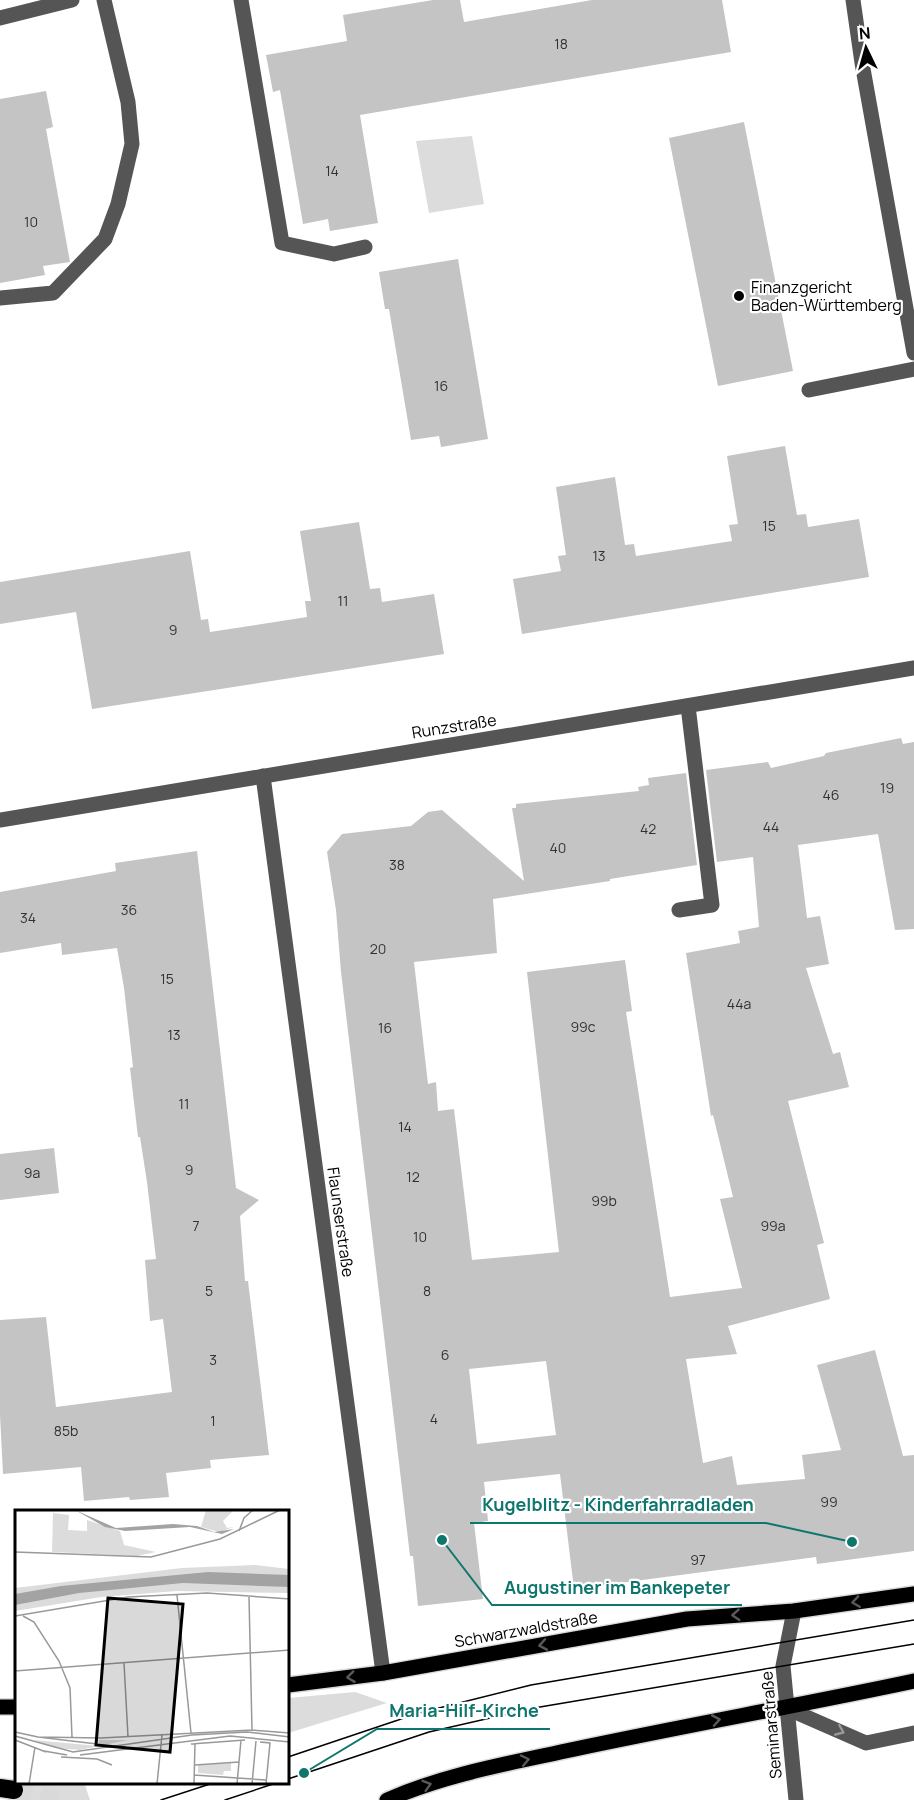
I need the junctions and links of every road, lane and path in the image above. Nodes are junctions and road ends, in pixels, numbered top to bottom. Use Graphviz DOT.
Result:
graph roads {
  1 [pos="72,0"];
  2 [pos="104,0"];
  3 [pos="241,0"];
  4 [pos="853,0"];
  5 [pos="0,18"];
  6 [pos="365,247"];
  7 [pos="0,298"];
  8 [pos="914,353"];
  9 [pos="914,369"];
  10 [pos="809,390"];
  11 [pos="914,668"];
  12 [pos="688,706"];
  13 [pos="263,776"];
  14 [pos="0,820"];
  15 [pos="679,910"];
  16 [pos="914,1594"];
  17 [pos="794,1611"];
  18 [pos="384,1673"];
  19 [pos="914,1681"];
  20 [pos="290,1685"];
  21 [pos="786,1708"];
  22 [pos="914,1732"];
  23 [pos="387,1800"];
  24 [pos="796,1800"];
  1 -- 5 [label="street"];
  2 -- 7 [label="street"];
  3 -- 6 [label="street"];
  4 -- 8 [label="street"];
  9 -- 10 [label="street"];
  11 -- 12 [label="street, Runzstraße"];
  12 -- 13 [label="street, Runzstraße"];
  12 -- 15 [label="street"];
  13 -- 14 [label="street, Runzstraße"];
  13 -- 18 [label="street, Flaunserstraße"];
  16 -- 17 [label="main road, Schwarzwaldstraße, one-way"];
  17 -- 18 [label="main road, Schwarzwaldstraße, one-way"];
  17 -- 21 [label="street, Seminarstraße"];
  18 -- 20 [label="main road, Schwarzwaldstraße, one-way"];
  19 -- 21 [label="main road"];
  21 -- 22 [label="street, one-way"];
  23 -- 21 [label="main road, one-way"];
  21 -- 24 [label="street, Seminarstraße"];
}
